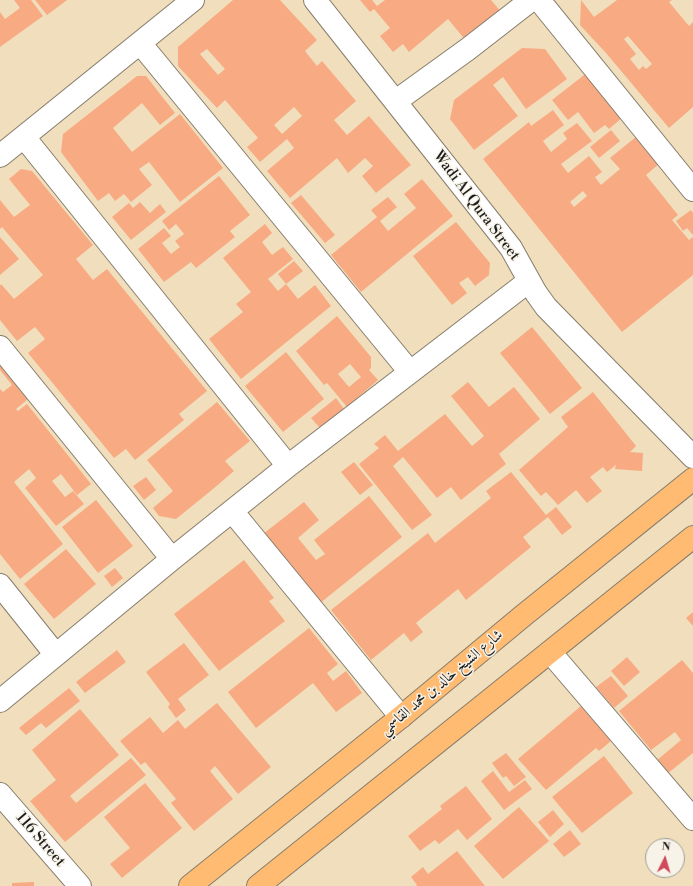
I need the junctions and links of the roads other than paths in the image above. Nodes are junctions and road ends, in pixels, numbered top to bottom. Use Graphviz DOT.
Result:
graph roads {
  1 [pos="193,0"];
  2 [pos="315,0"];
  3 [pos="532,0"];
  4 [pos="539,0"];
  5 [pos="140,43"];
  6 [pos="396,101"];
  7 [pos="24,137"];
  8 [pos="0,156"];
  9 [pos="686,166"];
  10 [pos="693,190"];
  11 [pos="529,281"];
  12 [pos="0,348"];
  13 [pos="410,372"];
  14 [pos="693,457"];
  15 [pos="288,466"];
  16 [pos="693,479"];
  17 [pos="232,511"];
  18 [pos="693,537"];
  19 [pos="172,559"];
  20 [pos="0,586"];
  21 [pos="550,652"];
  22 [pos="56,655"];
  23 [pos="0,701"];
  24 [pos="401,717"];
  25 [pos="0,794"];
  26 [pos="693,819"];
  27 [pos="80,886"];
  28 [pos="190,886"];
  29 [pos="258,886"];
  1 -- 5 [label="street"];
  2 -- 6 [label="street, Wadi Al Qura Street"];
  3 -- 6 [label="street"];
  4 -- 9 [label="street"];
  5 -- 7 [label="street"];
  5 -- 13 [label="street"];
  6 -- 11 [label="street, Wadi Al Qura Street"];
  7 -- 8 [label="street"];
  7 -- 15 [label="street"];
  9 -- 10 [label="street"];
  11 -- 13 [label="street"];
  11 -- 14 [label="street, Wadi Al Qura Street"];
  12 -- 19 [label="street"];
  13 -- 15 [label="street"];
  15 -- 17 [label="street"];
  16 -- 24 [label="main road, شارع الشيخ خالد بن محمد القاسمي"];
  17 -- 19 [label="street"];
  17 -- 24 [label="street"];
  18 -- 21 [label="main road"];
  19 -- 22 [label="street"];
  20 -- 22 [label="street"];
  21 -- 26 [label="street"];
  21 -- 29 [label="main road"];
  22 -- 23 [label="street"];
  24 -- 28 [label="main road, شارع الشيخ خالد بن محمد القاسمي"];
  25 -- 27 [label="street, 116 Street"];
}
